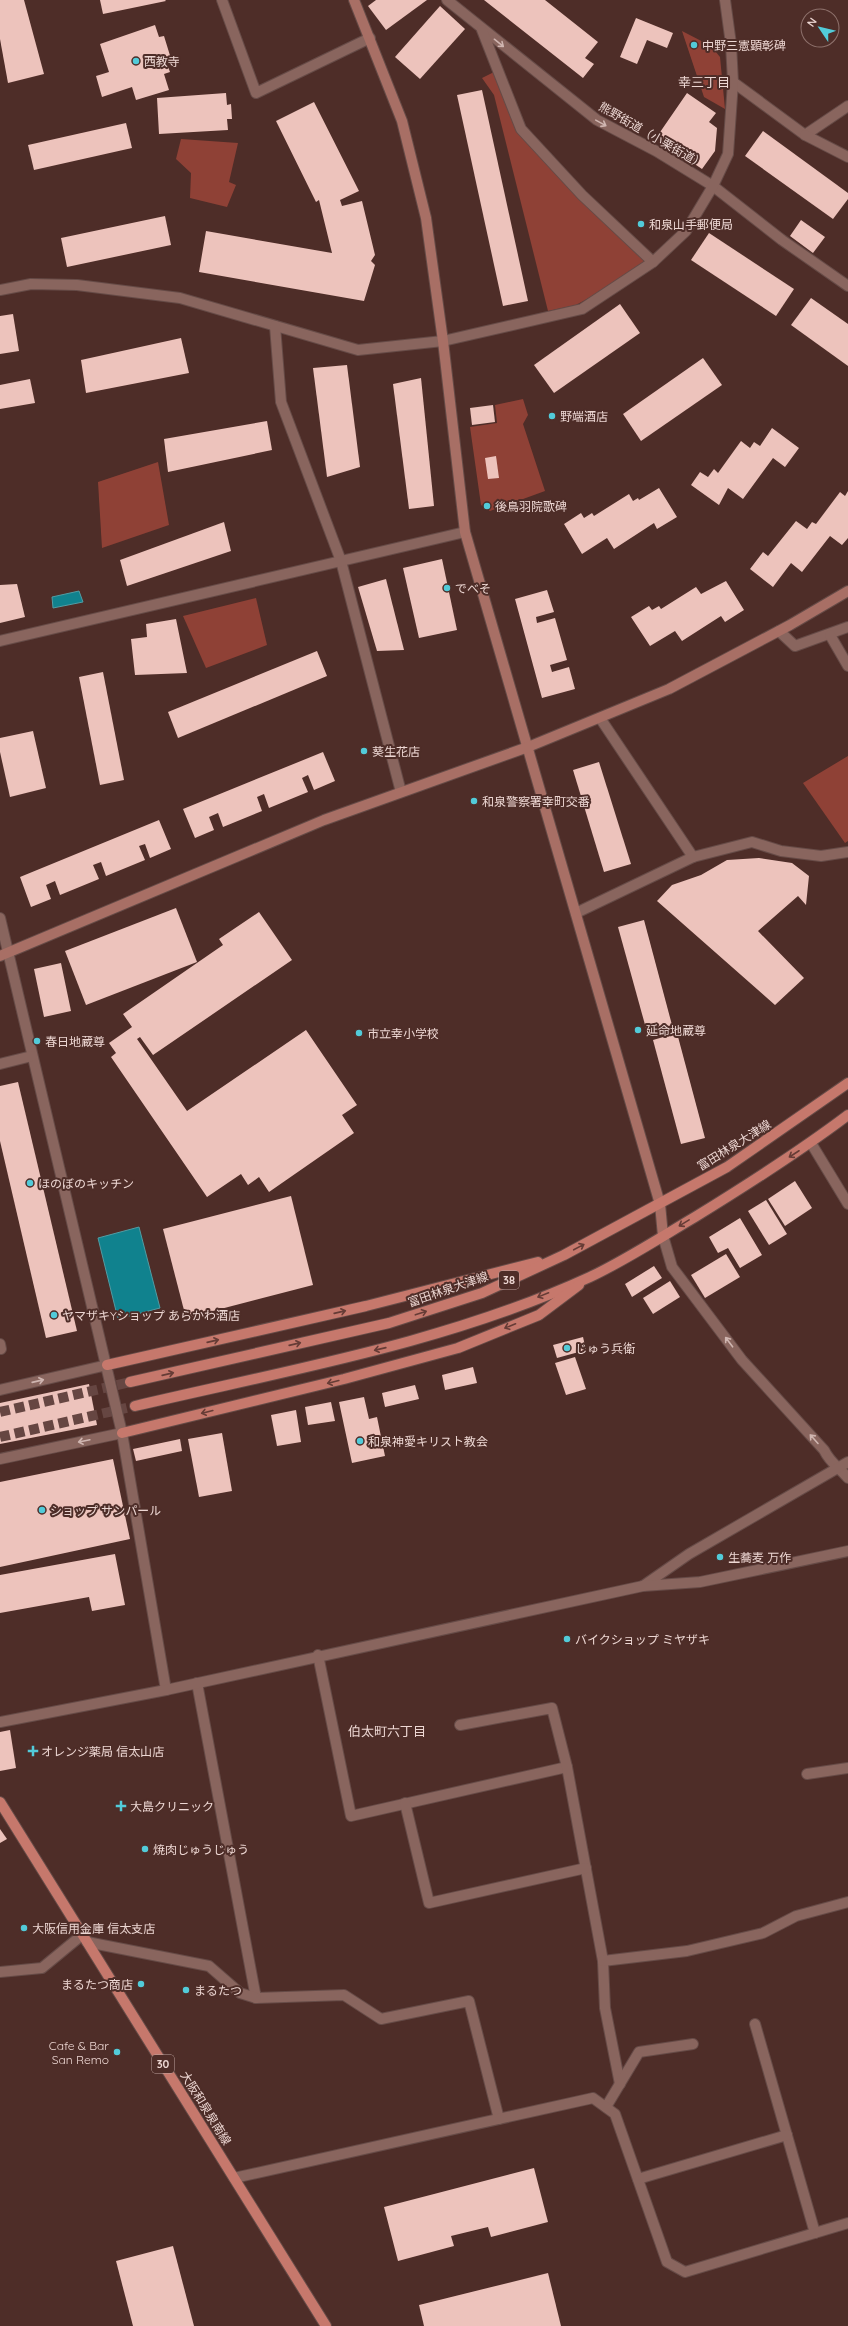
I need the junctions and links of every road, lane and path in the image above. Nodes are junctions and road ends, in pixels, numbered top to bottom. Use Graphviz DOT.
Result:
graph roads {
  1 [pos="222,0"];
  2 [pos="354,0"];
  3 [pos="447,0"];
  4 [pos="725,0"];
  5 [pos="481,28"];
  6 [pos="370,38"];
  7 [pos="733,82"];
  8 [pos="848,106"];
  9 [pos="805,135"];
  10 [pos="848,157"];
  11 [pos="713,186"];
  12 [pos="653,262"];
  13 [pos="848,286"];
  14 [pos="0,290"];
  15 [pos="275,326"];
  16 [pos="443,341"];
  17 [pos="465,532"];
  18 [pos="341,561"];
  19 [pos="848,591"];
  20 [pos="848,627"];
  21 [pos="779,631"];
  22 [pos="830,635"];
  23 [pos="0,641"];
  24 [pos="848,666"];
  25 [pos="600,718"];
  26 [pos="528,747"];
  27 [pos="401,792"];
  28 [pos="848,852"];
  29 [pos="693,857"];
  30 [pos="576,913"];
  31 [pos="0,918"];
  32 [pos="4,954"];
  33 [pos="32,1056"];
  34 [pos="0,1064"];
  35 [pos="848,1083"];
  36 [pos="848,1115"];
  37 [pos="811,1143"];
  38 [pos="660,1204"];
  39 [pos="848,1204"];
  40 [pos="663,1236"];
  41 [pos="564,1255"];
  42 [pos="590,1276"];
  43 [pos="107,1365"];
  44 [pos="130,1382"];
  45 [pos="0,1390"];
  46 [pos="136,1406"];
  47 [pos="122,1432"];
  48 [pos="0,1459"];
  49 [pos="844,1465"];
  50 [pos="848,1478"];
  51 [pos="848,1551"];
  52 [pos="643,1586"];
  53 [pos="318,1656"];
  54 [pos="197,1683"];
  55 [pos="166,1690"];
  56 [pos="0,1722"];
  57 [pos="460,1725"];
  58 [pos="567,1767"];
  59 [pos="848,1768"];
  60 [pos="806,1774"];
  61 [pos="0,1802"];
  62 [pos="405,1803"];
  63 [pos="586,1868"];
  64 [pos="848,1902"];
  65 [pos="85,1938"];
  66 [pos="603,1961"];
  67 [pos="0,1972"];
  68 [pos="256,1998"];
  69 [pos="755,2024"];
  70 [pos="693,2044"];
  71 [pos="620,2084"];
  72 [pos="606,2107"];
  73 [pos="499,2119"];
  74 [pos="787,2135"];
  75 [pos="234,2178"];
  76 [pos="638,2179"];
  77 [pos="848,2223"];
  78 [pos="815,2233"];
  79 [pos="326,2326"];
  1 -- 6 [label="street"];
  2 -- 6 [label="street"];
  3 -- 5 [label="street, 熊野街道（小栗街道）"];
  4 -- 7 [label="street"];
  5 -- 11 [label="street, 熊野街道（小栗街道）, one-way"];
  5 -- 12 [label="street"];
  6 -- 16 [label="street"];
  7 -- 9 [label="street"];
  7 -- 11 [label="street"];
  8 -- 9 [label="street"];
  9 -- 10 [label="street"];
  11 -- 12 [label="street"];
  11 -- 13 [label="street, 熊野街道（小栗街道）"];
  12 -- 16 [label="street"];
  14 -- 15 [label="street"];
  15 -- 16 [label="street"];
  15 -- 18 [label="street"];
  16 -- 17 [label="street"];
  17 -- 18 [label="street"];
  17 -- 26 [label="street"];
  18 -- 23 [label="street"];
  18 -- 27 [label="street"];
  19 -- 21 [label="street"];
  20 -- 22 [label="street"];
  21 -- 22 [label="street"];
  21 -- 25 [label="street"];
  22 -- 24 [label="street"];
  25 -- 26 [label="street"];
  25 -- 29 [label="street"];
  26 -- 27 [label="street"];
  26 -- 30 [label="street"];
  27 -- 32 [label="street"];
  28 -- 29 [label="street"];
  29 -- 30 [label="street"];
  30 -- 38 [label="street"];
  31 -- 32 [label="street"];
  32 -- 33 [label="street"];
  33 -- 34 [label="street"];
  33 -- 43 [label="street"];
  35 -- 38 [label="main road, 富田林泉大津線 / 38"];
  36 -- 37 [label="main road, 38"];
  37 -- 39 [label="street"];
  37 -- 40 [label="main road, 38, one-way"];
  38 -- 40 [label="street"];
  41 -- 38 [label="main road, 富田林泉大津線 / 38, one-way"];
  40 -- 42 [label="main road, 38"];
  49 -- 40 [label="street, one-way"];
  43 -- 41 [label="main road, one-way"];
  44 -- 41 [label="main road, 富田林泉大津線 / 38, one-way"];
  42 -- 46 [label="main road, 38, one-way"];
  42 -- 47 [label="main road, one-way"];
  45 -- 43 [label="street, one-way"];
  43 -- 47 [label="street"];
  47 -- 48 [label="street, one-way"];
  47 -- 55 [label="street"];
  49 -- 50 [label="street"];
  49 -- 52 [label="street"];
  51 -- 52 [label="street"];
  52 -- 53 [label="street"];
  53 -- 54 [label="street"];
  53 -- 62 [label="street"];
  54 -- 55 [label="street"];
  54 -- 68 [label="street"];
  55 -- 56 [label="street"];
  57 -- 58 [label="street"];
  58 -- 62 [label="street"];
  58 -- 63 [label="street"];
  59 -- 60 [label="street"];
  61 -- 65 [label="main road, 大阪和泉泉南線 / 30"];
  62 -- 63 [label="street"];
  63 -- 66 [label="street"];
  64 -- 66 [label="street"];
  65 -- 67 [label="street"];
  65 -- 68 [label="street"];
  65 -- 75 [label="main road, 大阪和泉泉南線 / 30"];
  66 -- 71 [label="street"];
  68 -- 73 [label="street"];
  69 -- 74 [label="street"];
  70 -- 71 [label="street"];
  71 -- 72 [label="street"];
  72 -- 73 [label="street"];
  72 -- 76 [label="street"];
  73 -- 75 [label="street"];
  74 -- 76 [label="street"];
  74 -- 78 [label="street"];
  75 -- 79 [label="main road, 大阪和泉泉南線 / 30"];
  76 -- 78 [label="street"];
  77 -- 78 [label="street"];
}
